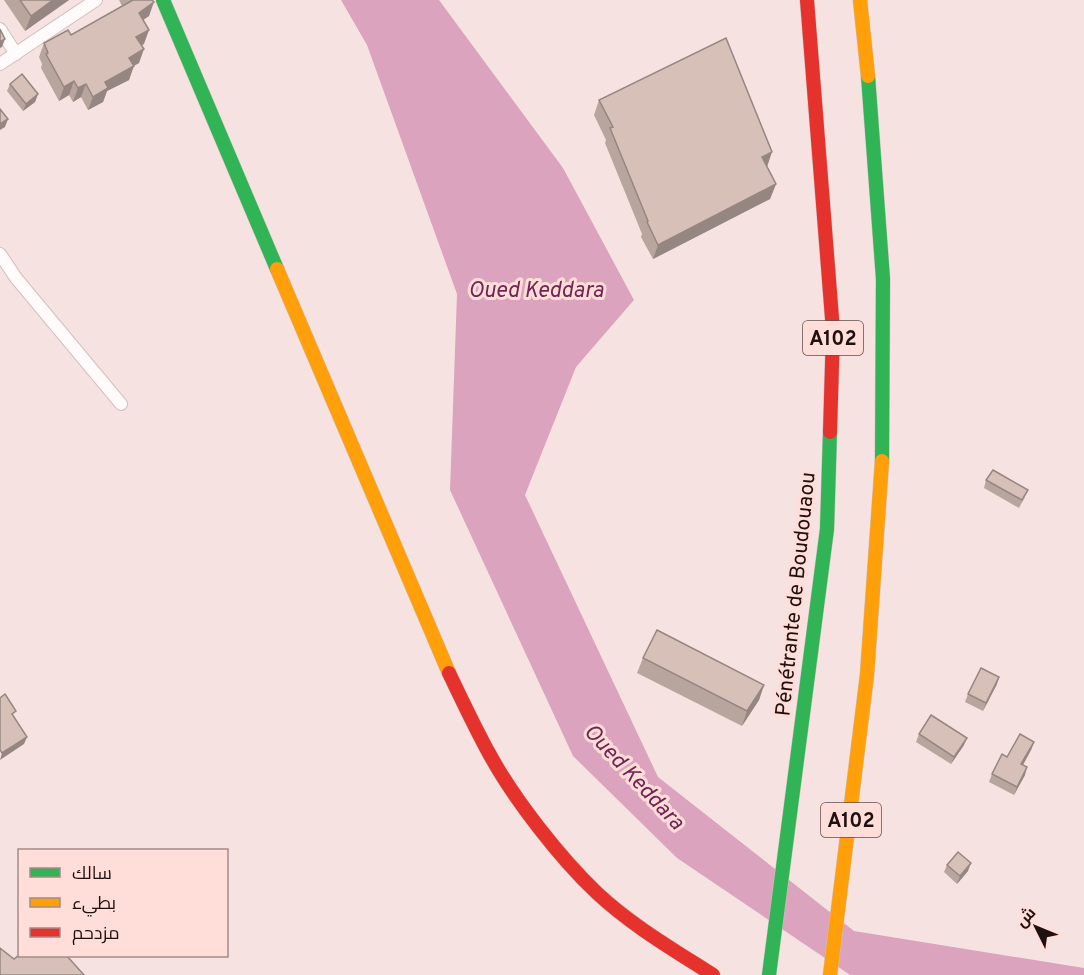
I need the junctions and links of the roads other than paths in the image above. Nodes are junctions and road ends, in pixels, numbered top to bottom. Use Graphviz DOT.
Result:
graph roads {
  1 [pos="96,0"];
  2 [pos="163,0"];
  3 [pos="807,0"];
  4 [pos="861,0"];
  5 [pos="0,29"];
  6 [pos="16,54"];
  7 [pos="0,64"];
  8 [pos="0,254"];
  9 [pos="121,404"];
  10 [pos="713,975"];
  11 [pos="769,975"];
  12 [pos="830,975"];
  1 -- 6 [label="street"];
  2 -- 10 [label="main road"];
  3 -- 11 [label="main road, Pénétrante de Boudouaou / A102"];
  4 -- 12 [label="main road, A102"];
  5 -- 6 [label="street"];
  6 -- 7 [label="street"];
  8 -- 9 [label="street"];
}
